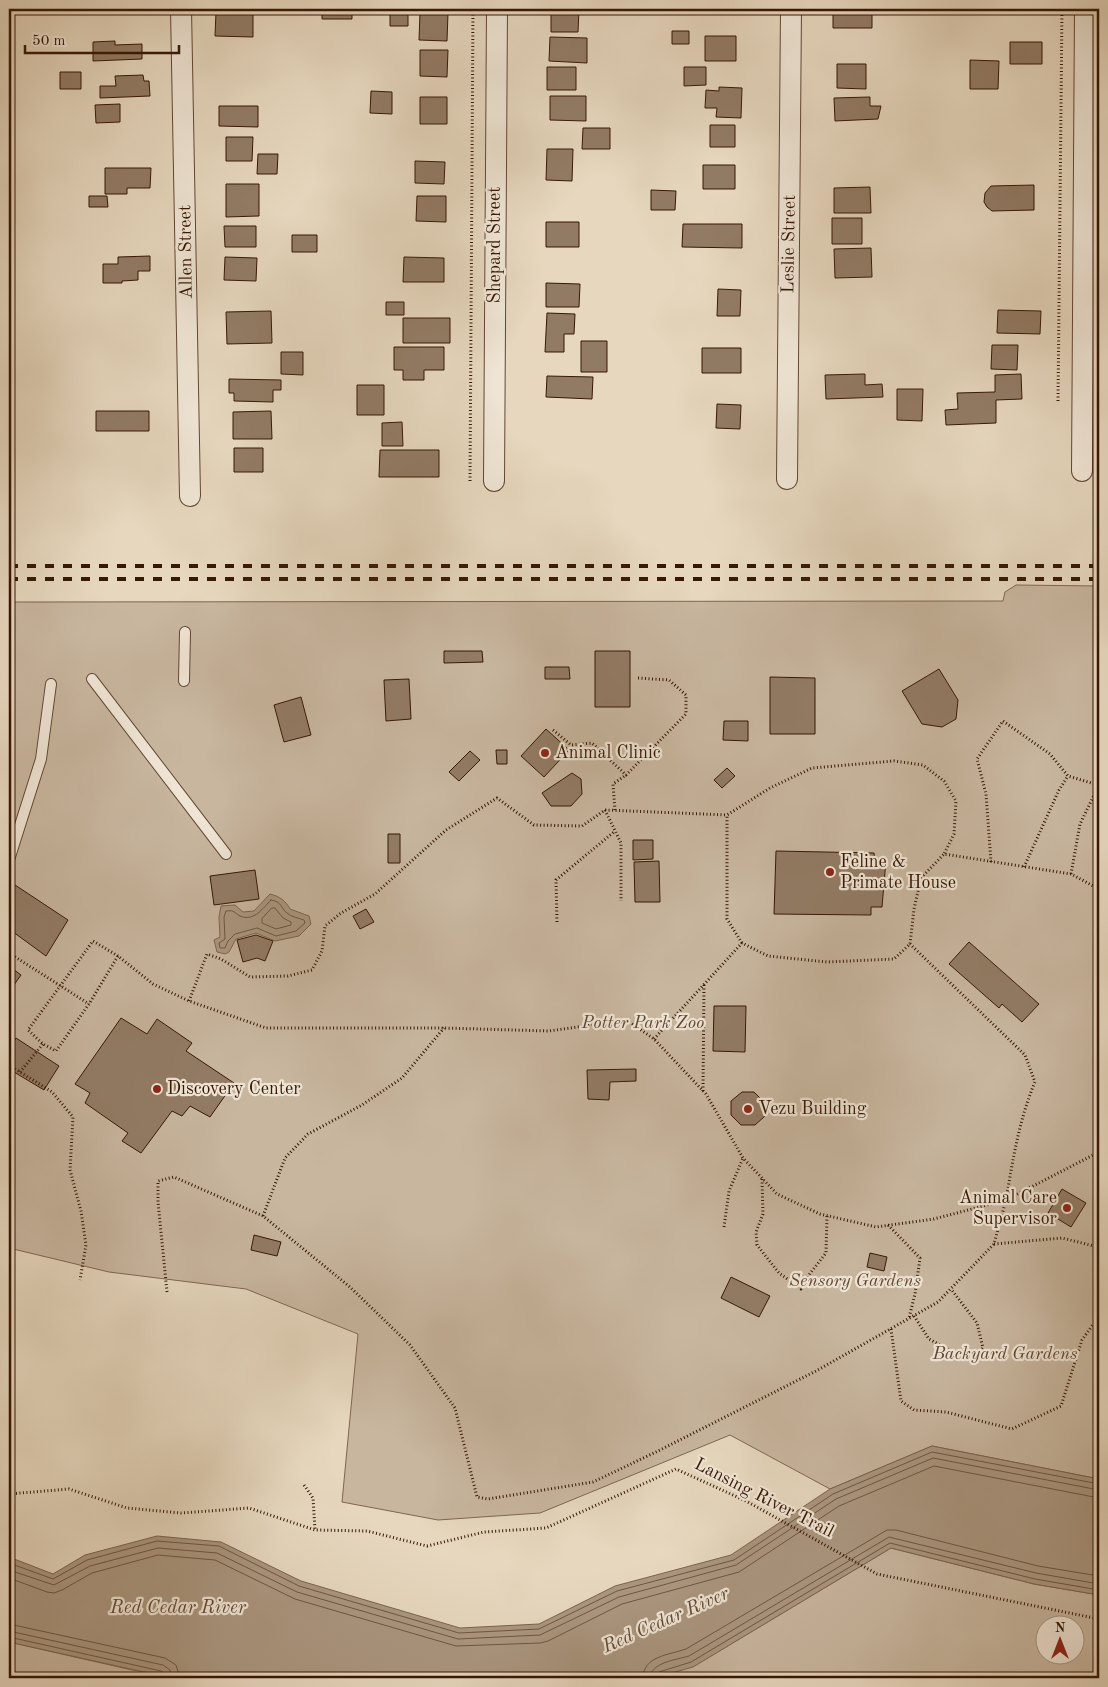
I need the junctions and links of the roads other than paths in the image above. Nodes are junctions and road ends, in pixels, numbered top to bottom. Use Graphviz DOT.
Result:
graph roads {
  1 [pos="182,9"];
  2 [pos="497,9"];
  3 [pos="791,9"];
  4 [pos="1085,9"];
  5 [pos="1082,471"];
  6 [pos="787,479"];
  7 [pos="494,481"];
  8 [pos="190,496"];
  9 [pos="185,632"];
  10 [pos="92,679"];
  11 [pos="184,681"];
  12 [pos="51,684"];
  13 [pos="226,854"];
  14 [pos="9,860"];
  1 -- 8 [label="street, Allen Street"];
  2 -- 7 [label="street, Shepard Street"];
  3 -- 6 [label="street, Leslie Street"];
  4 -- 5 [label="street"];
  9 -- 11 [label="lane"];
  10 -- 13 [label="lane"];
  12 -- 14 [label="lane"];
}
